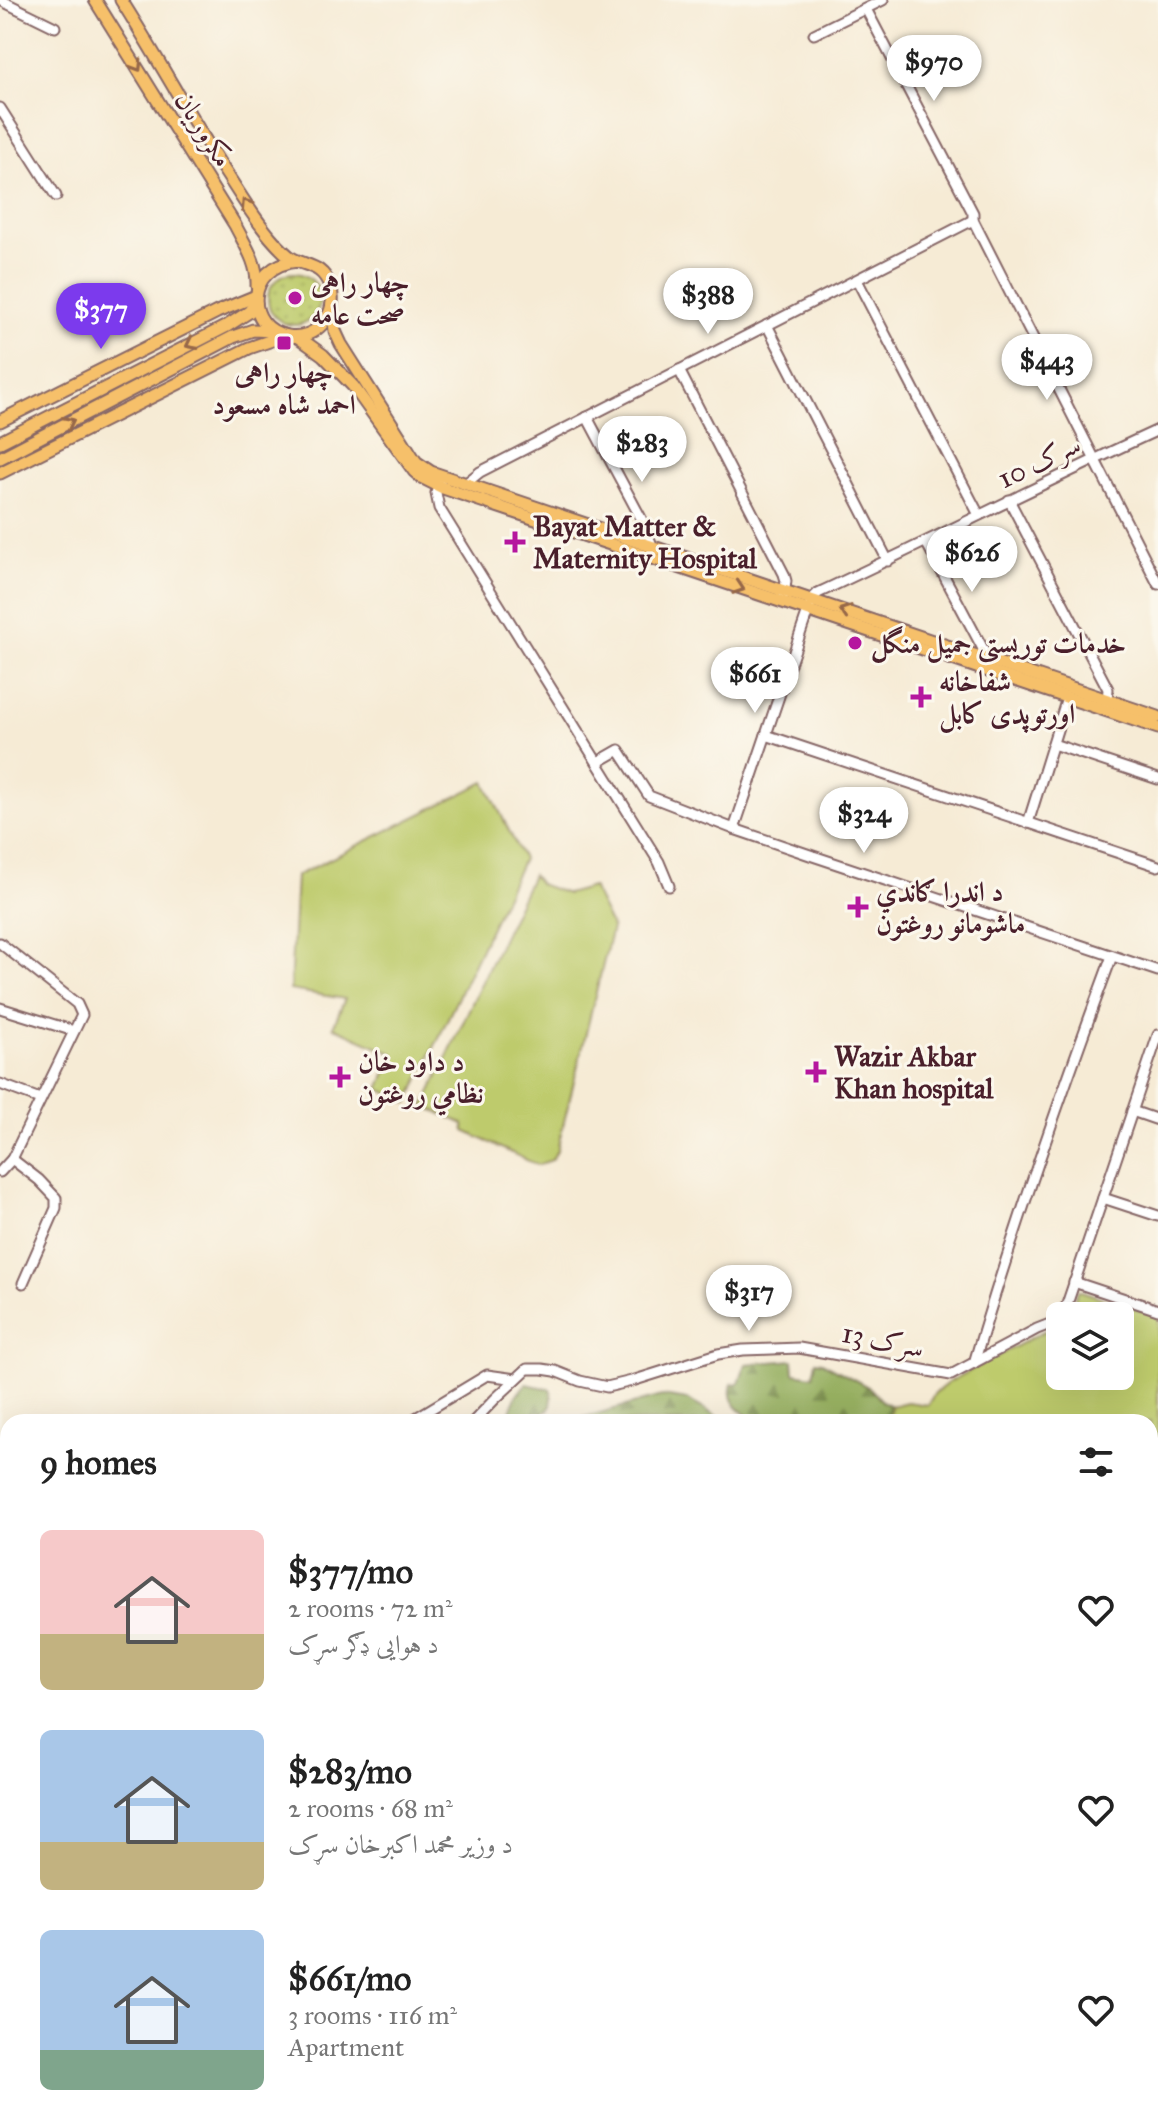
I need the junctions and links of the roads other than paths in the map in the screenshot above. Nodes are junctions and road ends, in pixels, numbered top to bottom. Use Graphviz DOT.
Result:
graph roads {
  1 [pos="0,0"];
  2 [pos="95,0"];
  3 [pos="121,0"];
  4 [pos="883,0"];
  5 [pos="866,9"];
  6 [pos="55,27"];
  7 [pos="814,34"];
  8 [pos="0,108"];
  9 [pos="56,196"];
  10 [pos="973,220"];
  11 [pos="298,261"];
  12 [pos="857,280"];
  13 [pos="257,296"];
  14 [pos="332,304"];
  15 [pos="767,325"];
  16 [pos="280,334"];
  17 [pos="298,337"];
  18 [pos="679,370"];
  19 [pos="587,417"];
  20 [pos="0,421"];
  21 [pos="1158,430"];
  22 [pos="0,442"];
  23 [pos="0,458"];
  24 [pos="1095,459"];
  25 [pos="0,473"];
  26 [pos="440,481"];
  27 [pos="465,484"];
  28 [pos="1009,500"];
  29 [pos="979,515"];
  30 [pos="926,542"];
  31 [pos="651,553"];
  32 [pos="888,561"];
  33 [pos="1158,584"];
  34 [pos="784,597"];
  35 [pos="810,605"];
  36 [pos="986,664"];
  37 [pos="1067,698"];
  38 [pos="1106,705"];
  39 [pos="1158,717"];
  40 [pos="1158,728"];
  41 [pos="766,735"];
  42 [pos="1053,744"];
  43 [pos="598,762"];
  44 [pos="1158,779"];
  45 [pos="1028,823"];
  46 [pos="734,829"];
  47 [pos="1158,866"];
  48 [pos="669,886"];
  49 [pos="0,943"];
  50 [pos="1112,956"];
  51 [pos="1158,971"];
  52 [pos="0,1008"];
  53 [pos="74,1031"];
  54 [pos="1158,1035"];
  55 [pos="0,1084"];
  56 [pos="40,1099"];
  57 [pos="1132,1111"];
  58 [pos="1158,1120"];
  59 [pos="12,1159"];
  60 [pos="0,1172"];
  61 [pos="1103,1198"];
  62 [pos="1158,1216"];
  63 [pos="1074,1282"];
  64 [pos="23,1283"];
  65 [pos="1067,1302"];
  66 [pos="1158,1310"];
  67 [pos="1046,1325"];
  68 [pos="974,1363"];
  69 [pos="516,1379"];
  70 [pos="422,1414"];
  71 [pos="481,1414"];
  1 -- 6 [label="street"];
  2 -- 13 [label="main road, مکروریان, one-way"];
  11 -- 3 [label="main road, one-way"];
  4 -- 5 [label="street"];
  5 -- 7 [label="street"];
  5 -- 10 [label="street"];
  8 -- 9 [label="street"];
  10 -- 12 [label="street"];
  10 -- 24 [label="street"];
  11 -- 13 [label="main road"];
  11 -- 14 [label="main road"];
  12 -- 15 [label="street"];
  12 -- 29 [label="street"];
  13 -- 16 [label="main road"];
  13 -- 20 [label="main road"];
  13 -- 22 [label="main road, one-way"];
  14 -- 17 [label="main road"];
  14 -- 26 [label="main road"];
  15 -- 18 [label="street"];
  15 -- 32 [label="street"];
  16 -- 17 [label="main road"];
  23 -- 16 [label="main road, one-way"];
  16 -- 25 [label="main road"];
  17 -- 26 [label="main road"];
  18 -- 19 [label="street"];
  18 -- 34 [label="street"];
  19 -- 27 [label="street"];
  19 -- 31 [label="street"];
  21 -- 24 [label="street, سرک 10"];
  24 -- 28 [label="street, سرک 10"];
  24 -- 33 [label="street"];
  26 -- 27 [label="main road"];
  26 -- 31 [label="main road"];
  26 -- 43 [label="street"];
  27 -- 31 [label="main road"];
  28 -- 29 [label="street, سرک 10"];
  28 -- 38 [label="street"];
  29 -- 30 [label="street, سرک 10"];
  30 -- 32 [label="street, سرک 10"];
  30 -- 36 [label="street"];
  31 -- 34 [label="main road"];
  32 -- 35 [label="street, سرک 10"];
  34 -- 35 [label="main road"];
  35 -- 36 [label="main road"];
  35 -- 41 [label="street"];
  36 -- 37 [label="main road"];
  36 -- 38 [label="main road"];
  37 -- 38 [label="main road"];
  37 -- 42 [label="street"];
  38 -- 39 [label="main road"];
  38 -- 40 [label="main road"];
  41 -- 45 [label="street"];
  41 -- 46 [label="street"];
  42 -- 44 [label="street"];
  42 -- 45 [label="street"];
  43 -- 46 [label="street"];
  43 -- 48 [label="street"];
  45 -- 47 [label="street"];
  46 -- 50 [label="street"];
  49 -- 53 [label="street"];
  50 -- 51 [label="street"];
  50 -- 68 [label="street"];
  52 -- 53 [label="street"];
  53 -- 56 [label="street"];
  54 -- 57 [label="street, سرک 13"];
  55 -- 56 [label="street"];
  56 -- 59 [label="street"];
  57 -- 58 [label="street"];
  57 -- 61 [label="street, سرک 13"];
  59 -- 60 [label="street"];
  59 -- 64 [label="street"];
  61 -- 62 [label="street"];
  61 -- 63 [label="street, سرک 13"];
  63 -- 65 [label="street, سرک 13"];
  63 -- 66 [label="street"];
  67 -- 68 [label="street, سرک 13"];
  68 -- 69 [label="street, سرک 13"];
  69 -- 70 [label="street, سرک 13"];
  69 -- 71 [label="street"];
}
